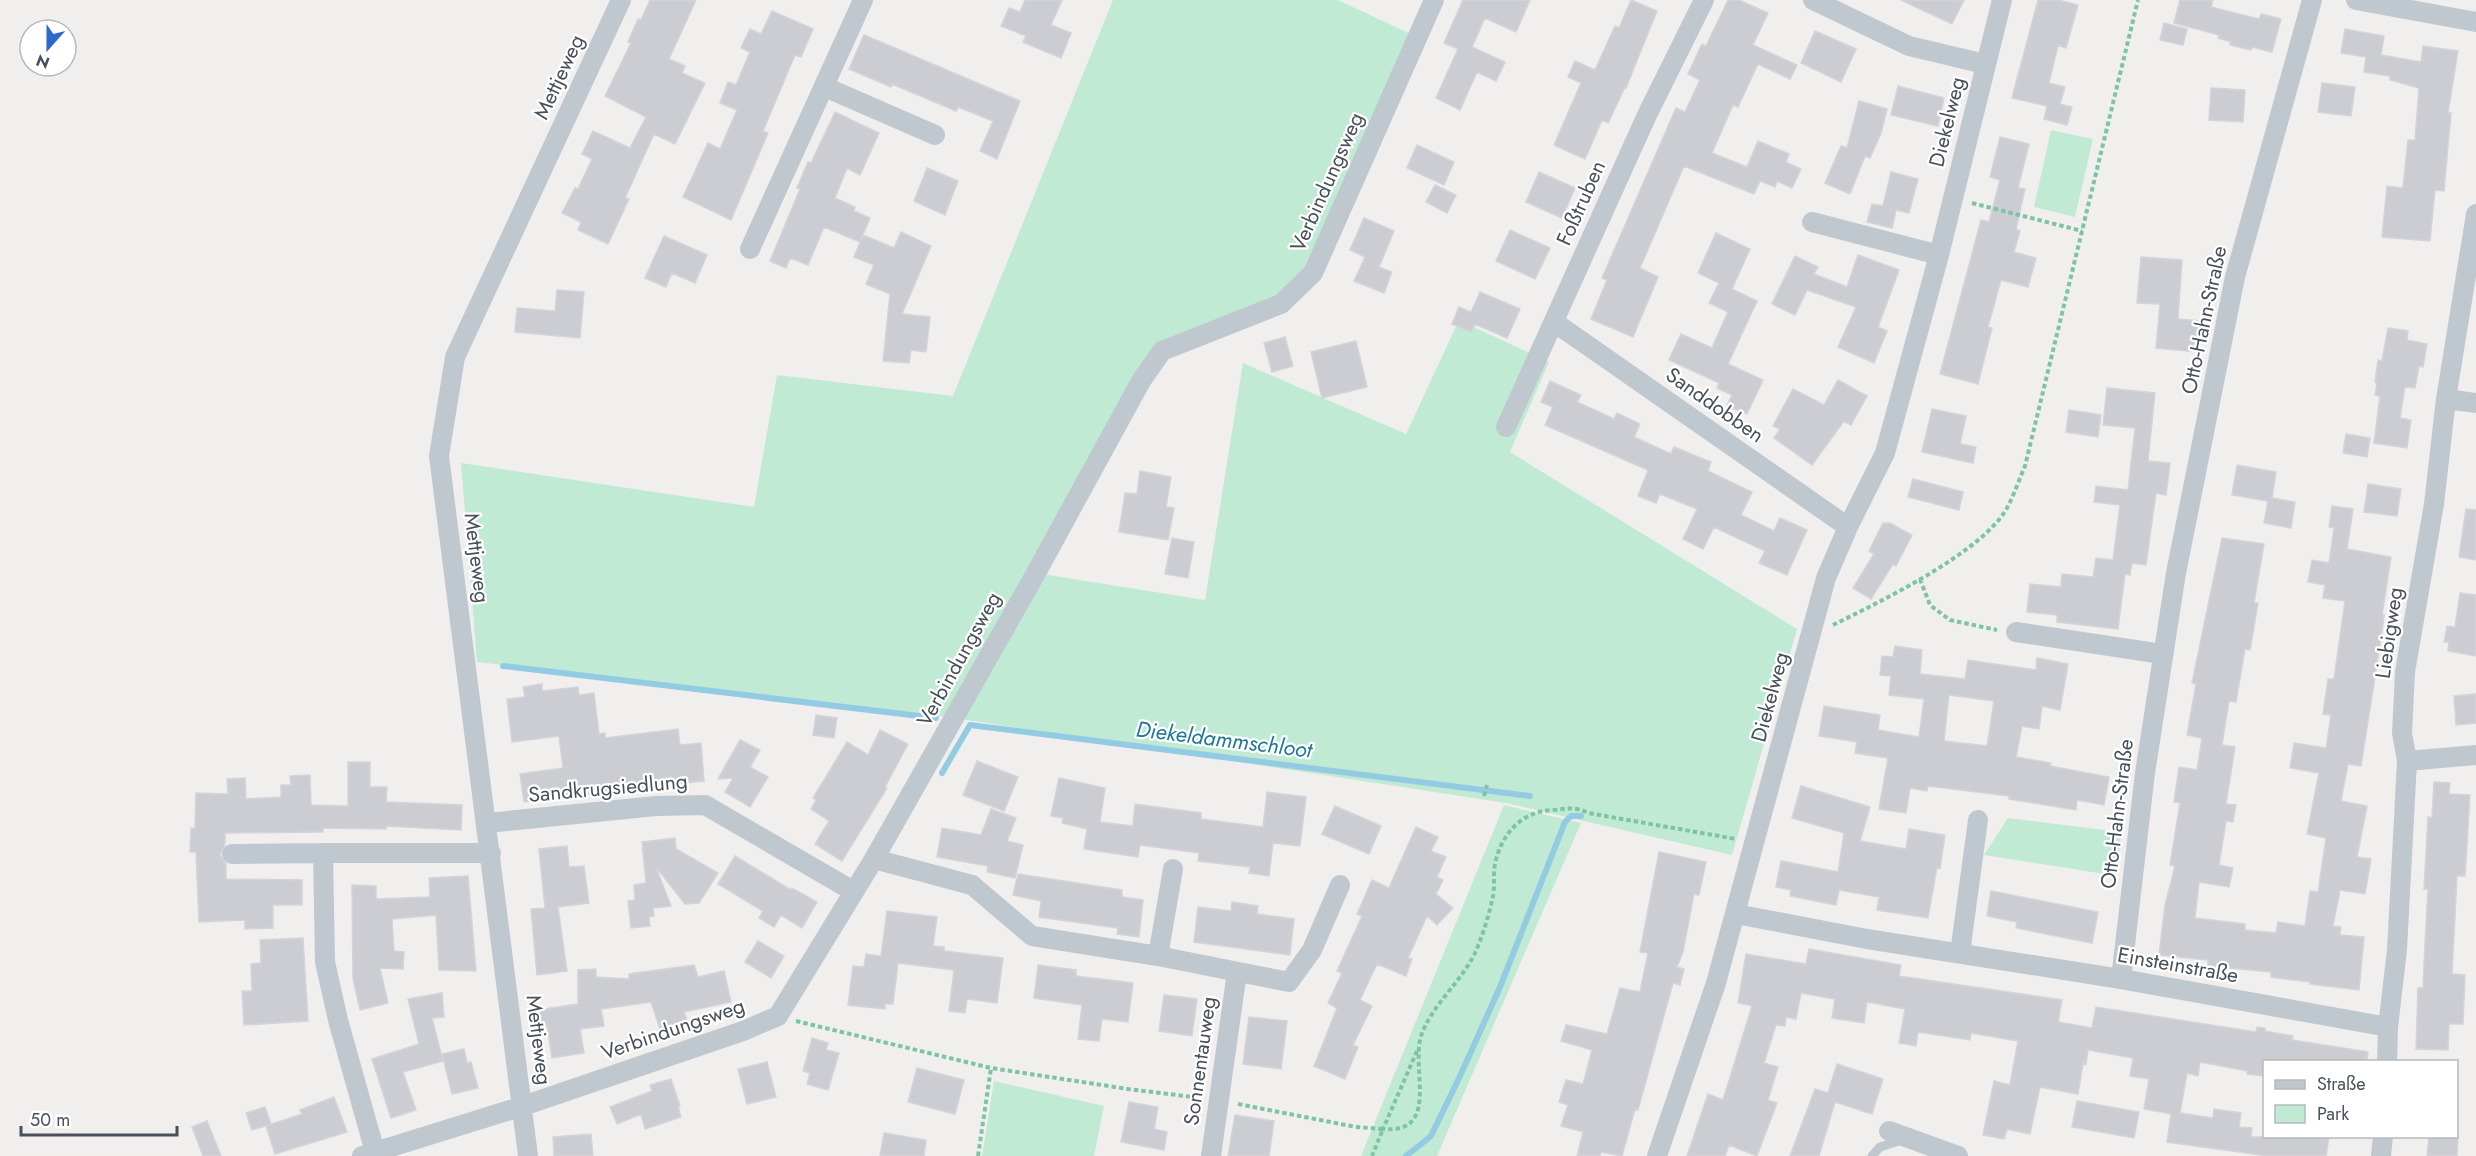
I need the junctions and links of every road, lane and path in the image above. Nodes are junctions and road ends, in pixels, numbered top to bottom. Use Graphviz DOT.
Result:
graph roads {
  1 [pos="621,0"];
  2 [pos="862,0"];
  3 [pos="1434,0"];
  4 [pos="1704,0"];
  5 [pos="1813,0"];
  6 [pos="2002,0"];
  7 [pos="2138,0"];
  8 [pos="2312,0"];
  9 [pos="2356,0"];
  10 [pos="2476,22"];
  11 [pos="1985,64"];
  12 [pos="825,87"];
  13 [pos="935,135"];
  14 [pos="1953,198"];
  15 [pos="2476,214"];
  16 [pos="1812,222"];
  17 [pos="2082,231"];
  18 [pos="750,249"];
  19 [pos="1939,255"];
  20 [pos="1554,322"];
  21 [pos="2446,399"];
  22 [pos="2476,403"];
  23 [pos="1506,427"];
  24 [pos="1848,527"];
  25 [pos="1920,579"];
  26 [pos="2016,633"];
  27 [pos="1812,634"];
  28 [pos="2162,654"];
  29 [pos="2476,755"];
  30 [pos="2407,761"];
  31 [pos="1487,785"];
  32 [pos="1484,796"];
  33 [pos="1978,820"];
  34 [pos="487,823"];
  35 [pos="1754,844"];
  36 [pos="322,853"];
  37 [pos="491,853"];
  38 [pos="232,854"];
  39 [pos="874,859"];
  40 [pos="1173,869"];
  41 [pos="1340,885"];
  42 [pos="853,891"];
  43 [pos="1736,914"];
  44 [pos="1960,953"];
  45 [pos="1158,956"];
  46 [pos="1236,972"];
  47 [pos="2121,979"];
  48 [pos="778,1016"];
  49 [pos="2388,1027"];
  50 [pos="1417,1051"];
  51 [pos="2387,1060"];
  52 [pos="991,1068"];
  53 [pos="1218,1100"];
  54 [pos="523,1106"];
  55 [pos="1383,1129"];
  56 [pos="1888,1131"];
  57 [pos="2383,1138"];
  58 [pos="1908,1140"];
  59 [pos="368,1154"];
  60 [pos="528,1156"];
  61 [pos="978,1156"];
  62 [pos="1211,1156"];
  63 [pos="1372,1156"];
  64 [pos="1657,1156"];
  65 [pos="1872,1156"];
  66 [pos="1959,1156"];
  67 [pos="2381,1156"];
  1 -- 34 [label="street, Mettjeweg"];
  2 -- 12 [label="street"];
  3 -- 39 [label="street, Verbindungsweg"];
  4 -- 20 [label="street, Foßtruben"];
  5 -- 11 [label="street"];
  6 -- 11 [label="street, Diekelweg"];
  7 -- 17 [label="path"];
  8 -- 28 [label="street, Otto-Hahn-Straße"];
  9 -- 10 [label="street"];
  11 -- 14 [label="street, Diekelweg"];
  12 -- 13 [label="street"];
  12 -- 18 [label="street"];
  14 -- 17 [label="path"];
  14 -- 19 [label="street, Diekelweg"];
  15 -- 21 [label="street, Liebigweg"];
  16 -- 19 [label="street"];
  17 -- 25 [label="path"];
  19 -- 24 [label="street, Diekelweg"];
  20 -- 23 [label="street, Foßtruben"];
  20 -- 24 [label="street, Sanddobben"];
  21 -- 22 [label="street"];
  21 -- 30 [label="street, Liebigweg"];
  24 -- 27 [label="street, Diekelweg"];
  25 -- 26 [label="path"];
  25 -- 27 [label="path"];
  26 -- 28 [label="street"];
  27 -- 35 [label="street, Diekelweg"];
  28 -- 47 [label="street, Otto-Hahn-Straße"];
  29 -- 30 [label="street"];
  30 -- 49 [label="street, Liebigweg"];
  31 -- 32 [label="path"];
  33 -- 44 [label="street"];
  34 -- 37 [label="street, Mettjeweg"];
  34 -- 42 [label="street, Sandkrugsiedlung"];
  35 -- 43 [label="street, Diekelweg"];
  35 -- 50 [label="path"];
  36 -- 37 [label="street"];
  36 -- 38 [label="street"];
  36 -- 59 [label="street"];
  37 -- 54 [label="street, Mettjeweg"];
  39 -- 42 [label="street, Verbindungsweg"];
  39 -- 45 [label="street, Sonnentauweg"];
  40 -- 45 [label="street"];
  41 -- 46 [label="street, Sonnentauweg"];
  42 -- 48 [label="street, Verbindungsweg"];
  43 -- 44 [label="street, Einsteinstraße"];
  43 -- 64 [label="street, Diekelweg"];
  44 -- 47 [label="street, Einsteinstraße"];
  45 -- 46 [label="street, Sonnentauweg"];
  46 -- 53 [label="street, Sonnentauweg"];
  47 -- 49 [label="street, Einsteinstraße"];
  48 -- 52 [label="path"];
  48 -- 54 [label="street, Verbindungsweg"];
  49 -- 51 [label="street, Liebigweg"];
  50 -- 55 [label="path"];
  50 -- 55 [label="path"];
  52 -- 53 [label="path"];
  52 -- 61 [label="path"];
  53 -- 55 [label="path"];
  53 -- 62 [label="street, Sonnentauweg"];
  54 -- 59 [label="street, Verbindungsweg"];
  54 -- 60 [label="street, Mettjeweg"];
  55 -- 63 [label="path"];
  56 -- 58 [label="street"];
  57 -- 67 [label="street"];
  58 -- 65 [label="lane"];
  58 -- 66 [label="street"];
}
